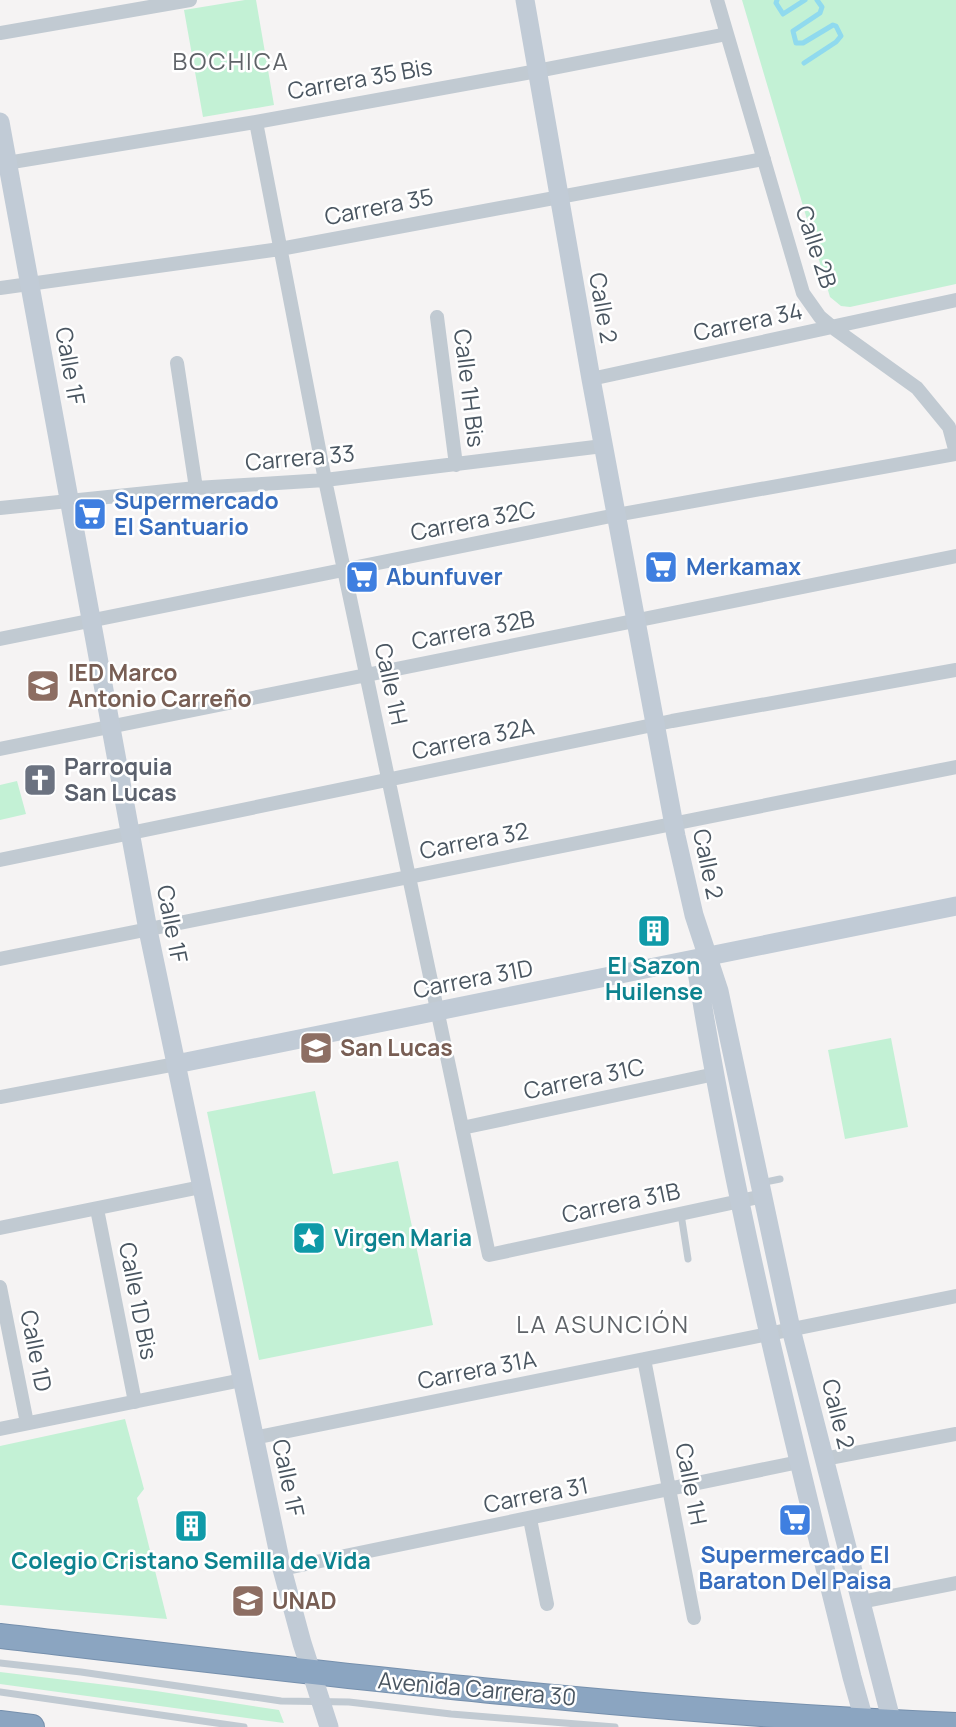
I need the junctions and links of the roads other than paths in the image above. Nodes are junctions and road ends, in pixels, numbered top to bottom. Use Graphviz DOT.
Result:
graph roads {
  1 [pos="190,0"];
  2 [pos="525,0"];
  3 [pos="717,0"];
  4 [pos="0,33"];
  5 [pos="727,33"];
  6 [pos="537,71"];
  7 [pos="0,122"];
  8 [pos="256,122"];
  9 [pos="764,159"];
  10 [pos="4,163"];
  11 [pos="558,197"];
  12 [pos="281,249"];
  13 [pos="30,283"];
  14 [pos="0,288"];
  15 [pos="956,300"];
  16 [pos="437,317"];
  17 [pos="832,327"];
  18 [pos="177,363"];
  19 [pos="591,379"];
  20 [pos="603,446"];
  21 [pos="956,453"];
  22 [pos="456,465"];
  23 [pos="325,480"];
  24 [pos="196,488"];
  25 [pos="69,501"];
  26 [pos="0,508"];
  27 [pos="616,515"];
  28 [pos="956,556"];
  29 [pos="344,570"];
  30 [pos="636,620"];
  31 [pos="91,621"];
  32 [pos="0,639"];
  33 [pos="956,670"];
  34 [pos="366,675"];
  35 [pos="656,725"];
  36 [pos="110,727"];
  37 [pos="0,749"];
  38 [pos="956,767"];
  39 [pos="388,779"];
  40 [pos="674,824"];
  41 [pos="129,832"];
  42 [pos="0,860"];
  43 [pos="409,877"];
  44 [pos="956,906"];
  45 [pos="148,930"];
  46 [pos="701,958"];
  47 [pos="0,959"];
  48 [pos="438,1011"];
  49 [pos="176,1064"];
  50 [pos="715,1074"];
  51 [pos="0,1097"];
  52 [pos="462,1128"];
  53 [pos="780,1179"];
  54 [pos="201,1187"];
  55 [pos="762,1189"];
  56 [pos="741,1200"];
  57 [pos="97,1209"];
  58 [pos="681,1214"];
  59 [pos="0,1228"];
  60 [pos="489,1255"];
  61 [pos="688,1259"];
  62 [pos="0,1287"];
  63 [pos="956,1296"];
  64 [pos="792,1329"];
  65 [pos="767,1334"];
  66 [pos="644,1359"];
  67 [pos="242,1380"];
  68 [pos="135,1402"];
  69 [pos="27,1423"];
  70 [pos="0,1429"];
  71 [pos="956,1434"];
  72 [pos="254,1438"];
  73 [pos="824,1458"];
  74 [pos="799,1462"];
  75 [pos="669,1491"];
  76 [pos="530,1519"];
  77 [pos="282,1569"];
  78 [pos="956,1583"];
  79 [pos="861,1602"];
  80 [pos="547,1604"];
  81 [pos="694,1618"];
  82 [pos="0,1636"];
  83 [pos="0,1663"];
  84 [pos="311,1672"];
  85 [pos="0,1692"];
  86 [pos="321,1702"];
  87 [pos="0,1723"];
  88 [pos="866,1724"];
  89 [pos="892,1725"];
  90 [pos="956,1725"];
  91 [pos="32,1727"];
  92 [pos="244,1727"];
  93 [pos="330,1727"];
  94 [pos="615,1727"];
  1 -- 4 [label="street"];
  2 -- 6 [label="street, Calle 2"];
  3 -- 5 [label="street, Calle 2B"];
  5 -- 6 [label="street, Carrera 35 Bis"];
  5 -- 9 [label="street, Calle 2B"];
  6 -- 8 [label="street, Carrera 35 Bis"];
  6 -- 11 [label="street, Calle 2"];
  7 -- 10 [label="street, Calle 1F"];
  8 -- 10 [label="street, Carrera 35 Bis"];
  8 -- 12 [label="street, Calle 1H"];
  9 -- 11 [label="street, Carrera 35"];
  9 -- 17 [label="street, Calle 2B"];
  10 -- 13 [label="street, Calle 1F"];
  11 -- 12 [label="street, Carrera 35"];
  11 -- 19 [label="street, Calle 2"];
  12 -- 13 [label="street, Carrera 35"];
  12 -- 23 [label="street, Calle 1H"];
  13 -- 14 [label="street, Carrera 35"];
  13 -- 25 [label="street, Calle 1F"];
  15 -- 17 [label="street, Carrera 34"];
  16 -- 22 [label="street, Calle 1H Bis"];
  17 -- 19 [label="street, Carrera 34"];
  17 -- 21 [label="street, Calle 2B"];
  18 -- 24 [label="street"];
  19 -- 20 [label="street, Calle 2"];
  20 -- 22 [label="street, Carrera 33"];
  20 -- 27 [label="street, Calle 2"];
  21 -- 27 [label="street, Carrera 32C"];
  22 -- 23 [label="street, Carrera 33"];
  23 -- 24 [label="street, Carrera 33"];
  23 -- 29 [label="street, Calle 1H"];
  24 -- 25 [label="street, Carrera 33"];
  25 -- 26 [label="street, Carrera 33"];
  25 -- 31 [label="street, Calle 1F"];
  27 -- 29 [label="street, Carrera 32C"];
  27 -- 30 [label="street, Calle 2"];
  28 -- 30 [label="street, Carrera 32B"];
  29 -- 31 [label="street, Carrera 32C"];
  29 -- 34 [label="street, Calle 1H"];
  30 -- 34 [label="street, Carrera 32B"];
  30 -- 35 [label="street, Calle 2"];
  31 -- 32 [label="street, Carrera 32C"];
  31 -- 36 [label="street, Calle 1F"];
  33 -- 35 [label="street, Carrera 32A"];
  34 -- 36 [label="street, Carrera 32B"];
  34 -- 39 [label="street, Calle 1H"];
  35 -- 39 [label="street, Carrera 32A"];
  35 -- 40 [label="street, Calle 2"];
  36 -- 37 [label="street, Carrera 32B"];
  36 -- 41 [label="street, Calle 1F"];
  38 -- 40 [label="street, Carrera 32"];
  39 -- 41 [label="street, Carrera 32A"];
  39 -- 43 [label="street, Calle 1H"];
  40 -- 43 [label="street, Carrera 32"];
  40 -- 46 [label="street, Calle 2"];
  41 -- 42 [label="street, Carrera 32A"];
  41 -- 45 [label="street, Calle 1F"];
  43 -- 45 [label="street, Carrera 32"];
  43 -- 48 [label="street, Calle 1H"];
  44 -- 46 [label="street, Carrera 31D"];
  45 -- 47 [label="street, Carrera 32"];
  45 -- 49 [label="street, Calle 1F"];
  46 -- 48 [label="street, Carrera 31D"];
  46 -- 50 [label="street, Calle 2"];
  46 -- 55 [label="street, Calle 2"];
  48 -- 49 [label="street, Carrera 31D"];
  48 -- 52 [label="street, Calle 1H"];
  49 -- 51 [label="street, Carrera 31D"];
  49 -- 54 [label="street, Calle 1F"];
  50 -- 52 [label="street, Carrera 31C"];
  50 -- 56 [label="street, Calle 2"];
  52 -- 60 [label="street, Calle 1H"];
  53 -- 55 [label="lane"];
  54 -- 57 [label="street"];
  54 -- 67 [label="street, Calle 1F"];
  55 -- 56 [label="street, Carrera 31B"];
  55 -- 64 [label="street, Calle 2"];
  56 -- 58 [label="street, Carrera 31B"];
  56 -- 65 [label="street, Calle 2"];
  57 -- 59 [label="street"];
  57 -- 68 [label="street, Calle 1D Bis"];
  58 -- 60 [label="street, Carrera 31B"];
  58 -- 61 [label="lane"];
  62 -- 69 [label="street, Calle 1D"];
  63 -- 64 [label="street, Carrera 31A"];
  64 -- 65 [label="street, Carrera 31A"];
  64 -- 73 [label="street, Calle 2"];
  65 -- 66 [label="street, Carrera 31A"];
  65 -- 74 [label="street, Calle 2"];
  66 -- 72 [label="street, Carrera 31A"];
  66 -- 75 [label="street, Calle 1H"];
  67 -- 68 [label="street"];
  67 -- 72 [label="street, Calle 1F"];
  68 -- 69 [label="street"];
  69 -- 70 [label="street"];
  71 -- 73 [label="street"];
  72 -- 77 [label="street, Calle 1F"];
  73 -- 79 [label="street, Calle 2"];
  74 -- 75 [label="street, Carrera 31"];
  74 -- 88 [label="street, Calle 2"];
  75 -- 76 [label="street, Carrera 31"];
  75 -- 81 [label="street, Calle 1H"];
  76 -- 77 [label="street, Carrera 31"];
  76 -- 80 [label="street"];
  77 -- 84 [label="street, Calle 1F"];
  78 -- 79 [label="street"];
  79 -- 89 [label="street, Calle 2"];
  82 -- 84 [label="highway, Avenida Carrera 30"];
  83 -- 86 [label="lane"];
  84 -- 86 [label="street, Calle 1F"];
  84 -- 88 [label="highway, Avenida Carrera 30"];
  85 -- 92 [label="lane"];
  86 -- 93 [label="street, Calle 1F"];
  86 -- 94 [label="lane"];
  87 -- 91 [label="highway"];
  88 -- 89 [label="highway, Avenida Carrera 30"];
  89 -- 90 [label="highway, Avenida Carrera 30"];
}
